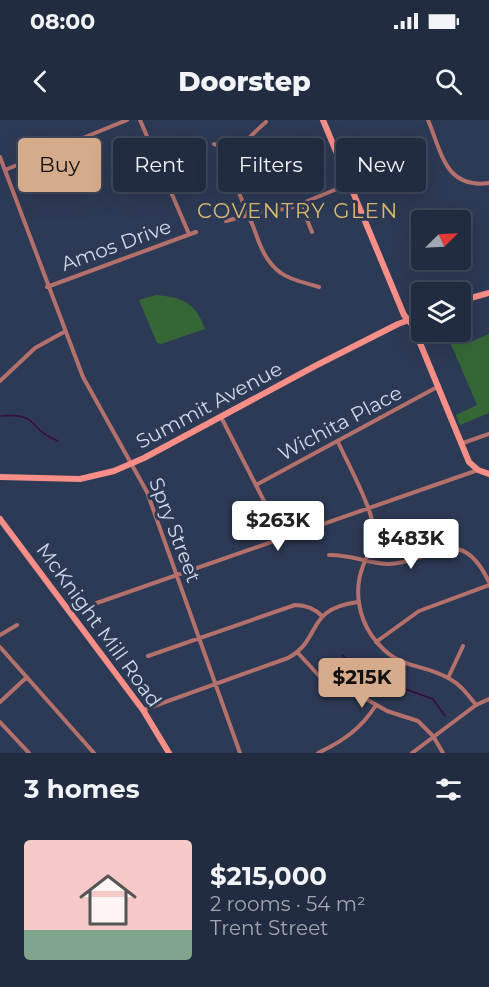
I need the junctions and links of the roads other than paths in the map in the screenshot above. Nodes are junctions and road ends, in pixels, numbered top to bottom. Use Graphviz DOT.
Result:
graph roads {
  1 [pos="127,120"];
  2 [pos="140,120"];
  3 [pos="323,120"];
  4 [pos="428,120"];
  5 [pos="266,122"];
  6 [pos="249,138"];
  7 [pos="214,144"];
  8 [pos="218,146"];
  9 [pos="336,152"];
  10 [pos="0,157"];
  11 [pos="5,170"];
  12 [pos="489,183"];
  13 [pos="336,190"];
  14 [pos="239,192"];
  15 [pos="352,192"];
  16 [pos="301,205"];
  17 [pos="248,215"];
  18 [pos="226,221"];
  19 [pos="196,232"];
  20 [pos="312,232"];
  21 [pos="189,234"];
  22 [pos="47,287"];
  23 [pos="319,287"];
  24 [pos="489,292"];
  25 [pos="471,298"];
  26 [pos="411,319"];
  27 [pos="407,320"];
  28 [pos="64,332"];
  29 [pos="0,381"];
  30 [pos="439,386"];
  31 [pos="221,417"];
  32 [pos="489,434"];
  33 [pos="338,442"];
  34 [pos="462,443"];
  35 [pos="132,464"];
  36 [pos="478,470"];
  37 [pos="489,474"];
  38 [pos="0,477"];
  39 [pos="256,485"];
  40 [pos="368,509"];
  41 [pos="0,519"];
  42 [pos="283,538"];
  43 [pos="329,555"];
  44 [pos="366,560"];
  45 [pos="176,576"];
  46 [pos="489,583"];
  47 [pos="358,602"];
  48 [pos="70,612"];
  49 [pos="322,616"];
  50 [pos="17,625"];
  51 [pos="0,635"];
  52 [pos="198,638"];
  53 [pos="376,642"];
  54 [pos="463,646"];
  55 [pos="0,647"];
  56 [pos="298,653"];
  57 [pos="148,656"];
  58 [pos="27,677"];
  59 [pos="448,678"];
  60 [pos="214,684"];
  61 [pos="489,699"];
  62 [pos="0,702"];
  63 [pos="376,705"];
  64 [pos="476,705"];
  65 [pos="143,710"];
  66 [pos="0,722"];
  67 [pos="433,736"];
  68 [pos="28,753"];
  69 [pos="94,753"];
  70 [pos="169,753"];
  71 [pos="240,753"];
  72 [pos="318,753"];
  73 [pos="412,753"];
  74 [pos="442,753"];
  1 -- 11 [label="street"];
  2 -- 21 [label="street"];
  3 -- 9 [label="street"];
  4 -- 12 [label="street"];
  5 -- 6 [label="street"];
  7 -- 8 [label="street"];
  10 -- 11 [label="street, Spry Street"];
  11 -- 22 [label="street, Spry Street"];
  13 -- 16 [label="street"];
  14 -- 17 [label="street"];
  15 -- 27 [label="street"];
  16 -- 17 [label="street"];
  16 -- 20 [label="street"];
  17 -- 18 [label="street"];
  17 -- 23 [label="street"];
  19 -- 21 [label="street, Amos Drive"];
  21 -- 22 [label="street, Amos Drive"];
  22 -- 28 [label="street, Spry Street"];
  24 -- 25 [label="street"];
  26 -- 27 [label="street, Summit Avenue"];
  27 -- 30 [label="street"];
  27 -- 31 [label="street, Summit Avenue"];
  28 -- 29 [label="street"];
  28 -- 35 [label="street, Spry Street"];
  30 -- 33 [label="street, Wichita Place"];
  30 -- 34 [label="street"];
  31 -- 35 [label="street, Summit Avenue"];
  31 -- 39 [label="street"];
  32 -- 34 [label="street"];
  33 -- 39 [label="street, Wichita Place"];
  33 -- 40 [label="street"];
  34 -- 36 [label="street"];
  35 -- 38 [label="street, Summit Avenue"];
  35 -- 45 [label="street, Spry Street"];
  36 -- 37 [label="street"];
  36 -- 40 [label="street"];
  39 -- 42 [label="street"];
  40 -- 42 [label="street"];
  40 -- 44 [label="street"];
  41 -- 48 [label="street, McKnight Mill Road"];
  42 -- 45 [label="street"];
  43 -- 44 [label="street"];
  44 -- 46 [label="street"];
  44 -- 47 [label="street"];
  45 -- 48 [label="street"];
  45 -- 52 [label="street, Spry Street"];
  46 -- 53 [label="street"];
  47 -- 49 [label="street"];
  47 -- 53 [label="street"];
  48 -- 65 [label="street, McKnight Mill Road"];
  49 -- 52 [label="street"];
  49 -- 56 [label="street"];
  50 -- 51 [label="street"];
  52 -- 57 [label="street"];
  52 -- 60 [label="street, Spry Street"];
  53 -- 59 [label="street"];
  54 -- 59 [label="street"];
  55 -- 58 [label="street"];
  56 -- 60 [label="street"];
  56 -- 63 [label="street"];
  58 -- 62 [label="street"];
  58 -- 69 [label="street"];
  59 -- 64 [label="street"];
  60 -- 65 [label="street"];
  60 -- 71 [label="street, Spry Street"];
  61 -- 64 [label="street"];
  63 -- 67 [label="street"];
  63 -- 72 [label="street"];
  64 -- 67 [label="street"];
  65 -- 70 [label="street, McKnight Mill Road"];
  66 -- 68 [label="street"];
  67 -- 73 [label="street"];
  67 -- 74 [label="street"];
}
